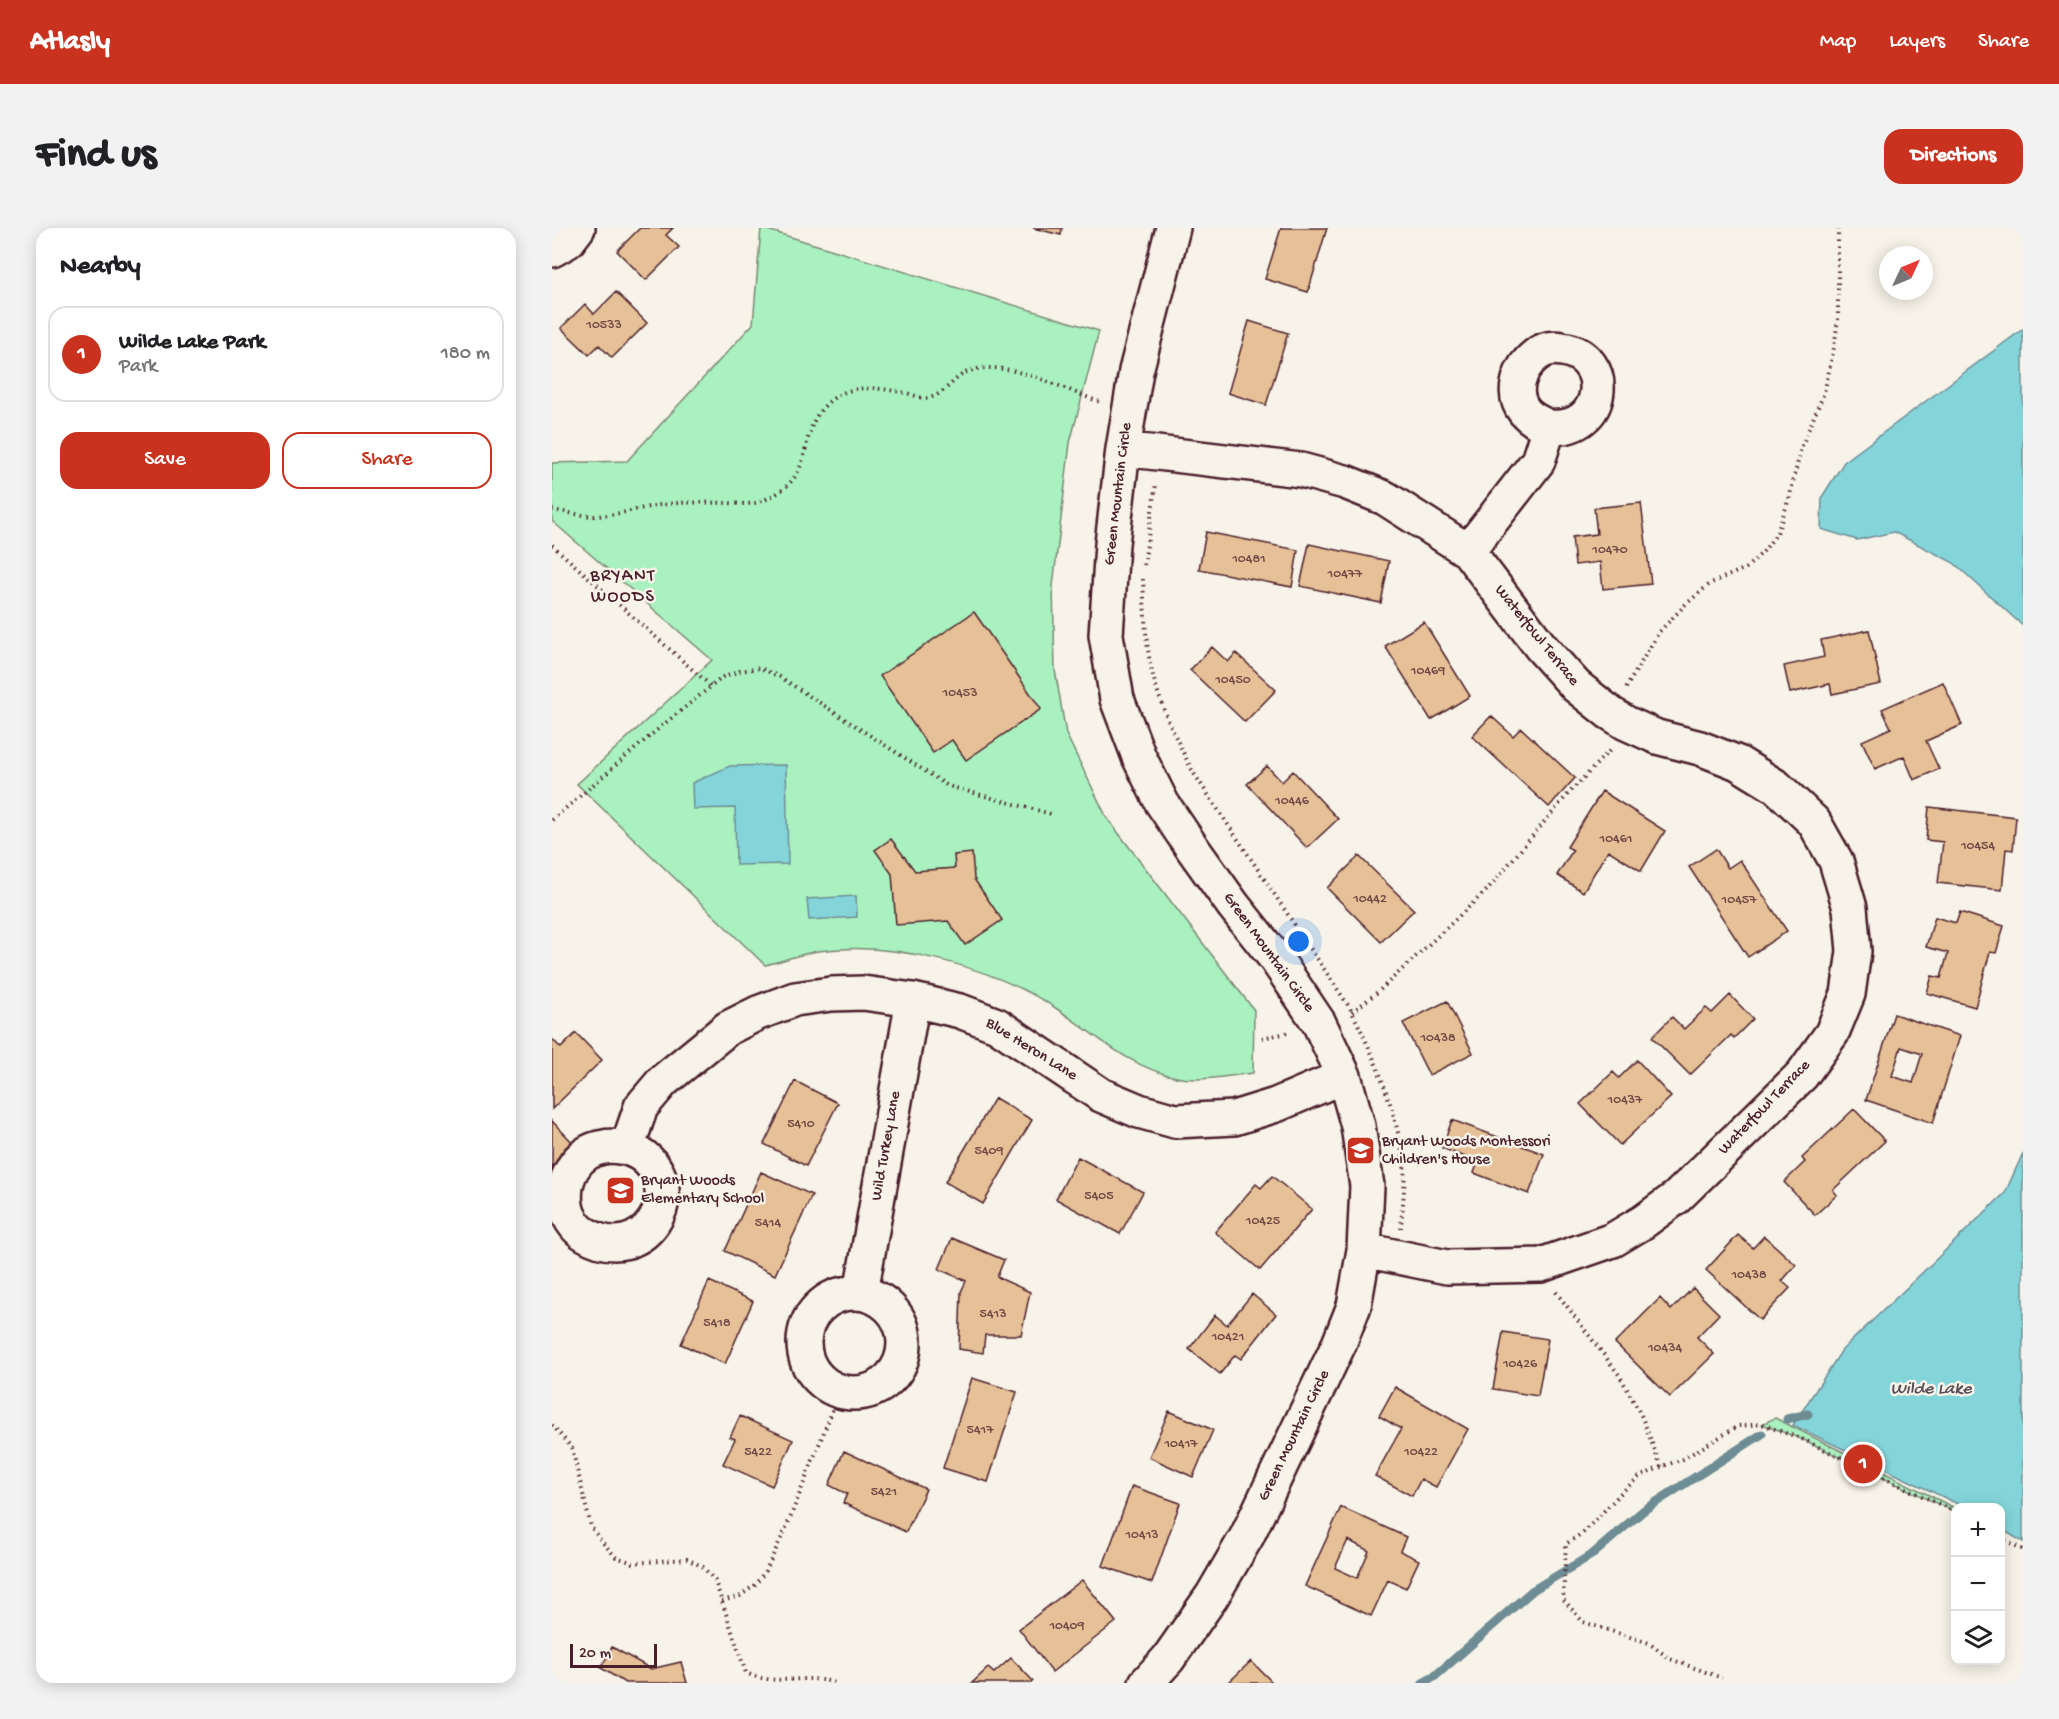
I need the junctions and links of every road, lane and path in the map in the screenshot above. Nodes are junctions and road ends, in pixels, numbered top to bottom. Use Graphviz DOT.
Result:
graph roads {
  1 [pos="578,228"];
  2 [pos="1173,228"];
  3 [pos="1838,228"];
  4 [pos="552,250"];
  5 [pos="1129,411"];
  6 [pos="1549,427"];
  7 [pos="1123,449"];
  8 [pos="1156,483"];
  9 [pos="552,510"];
  10 [pos="552,545"];
  11 [pos="1468,551"];
  12 [pos="1628,684"];
  13 [pos="711,686"];
  14 [pos="1626,723"];
  15 [pos="1051,814"];
  16 [pos="552,820"];
  17 [pos="913,1000"];
  18 [pos="1352,1012"];
  19 [pos="1294,1031"];
  20 [pos="1262,1038"];
  21 [pos="1344,1076"];
  22 [pos="627,1148"];
  23 [pos="1401,1229"];
  24 [pos="1365,1250"];
  25 [pos="1550,1285"];
  26 [pos="861,1292"];
  27 [pos="840,1391"];
  28 [pos="552,1425"];
  29 [pos="1661,1467"];
  30 [pos="1951,1510"];
  31 [pos="2005,1539"];
  32 [pos="2023,1550"];
  33 [pos="722,1601"];
  34 [pos="1722,1678"];
  35 [pos="838,1683"];
  36 [pos="1146,1683"];
  1 -- 4 [label="street"];
  2 -- 5 [label="street, Green Mountain Circle"];
  3 -- 12 [label="path"];
  5 -- 7 [label="street, Green Mountain Circle"];
  5 -- 9 [label="path"];
  6 -- 11 [label="street"];
  7 -- 11 [label="street, Waterfowl Terrace"];
  7 -- 21 [label="street, Green Mountain Circle"];
  8 -- 18 [label="path"];
  10 -- 13 [label="path"];
  11 -- 14 [label="street, Waterfowl Terrace"];
  13 -- 15 [label="path"];
  13 -- 16 [label="path"];
  14 -- 18 [label="path"];
  14 -- 24 [label="street, Waterfowl Terrace"];
  17 -- 21 [label="street, Blue Heron Lane"];
  17 -- 22 [label="street, Blue Heron Lane"];
  17 -- 26 [label="street, Wild Turkey Lane"];
  18 -- 23 [label="path"];
  19 -- 20 [label="path"];
  21 -- 24 [label="street, Green Mountain Circle"];
  24 -- 36 [label="street, Green Mountain Circle"];
  25 -- 29 [label="path"];
  26 -- 27 [label="street"];
  26 -- 27 [label="street"];
  27 -- 33 [label="path"];
  28 -- 33 [label="path"];
  29 -- 30 [label="path"];
  29 -- 34 [label="path"];
  31 -- 32 [label="path"];
  33 -- 35 [label="path"];
}
